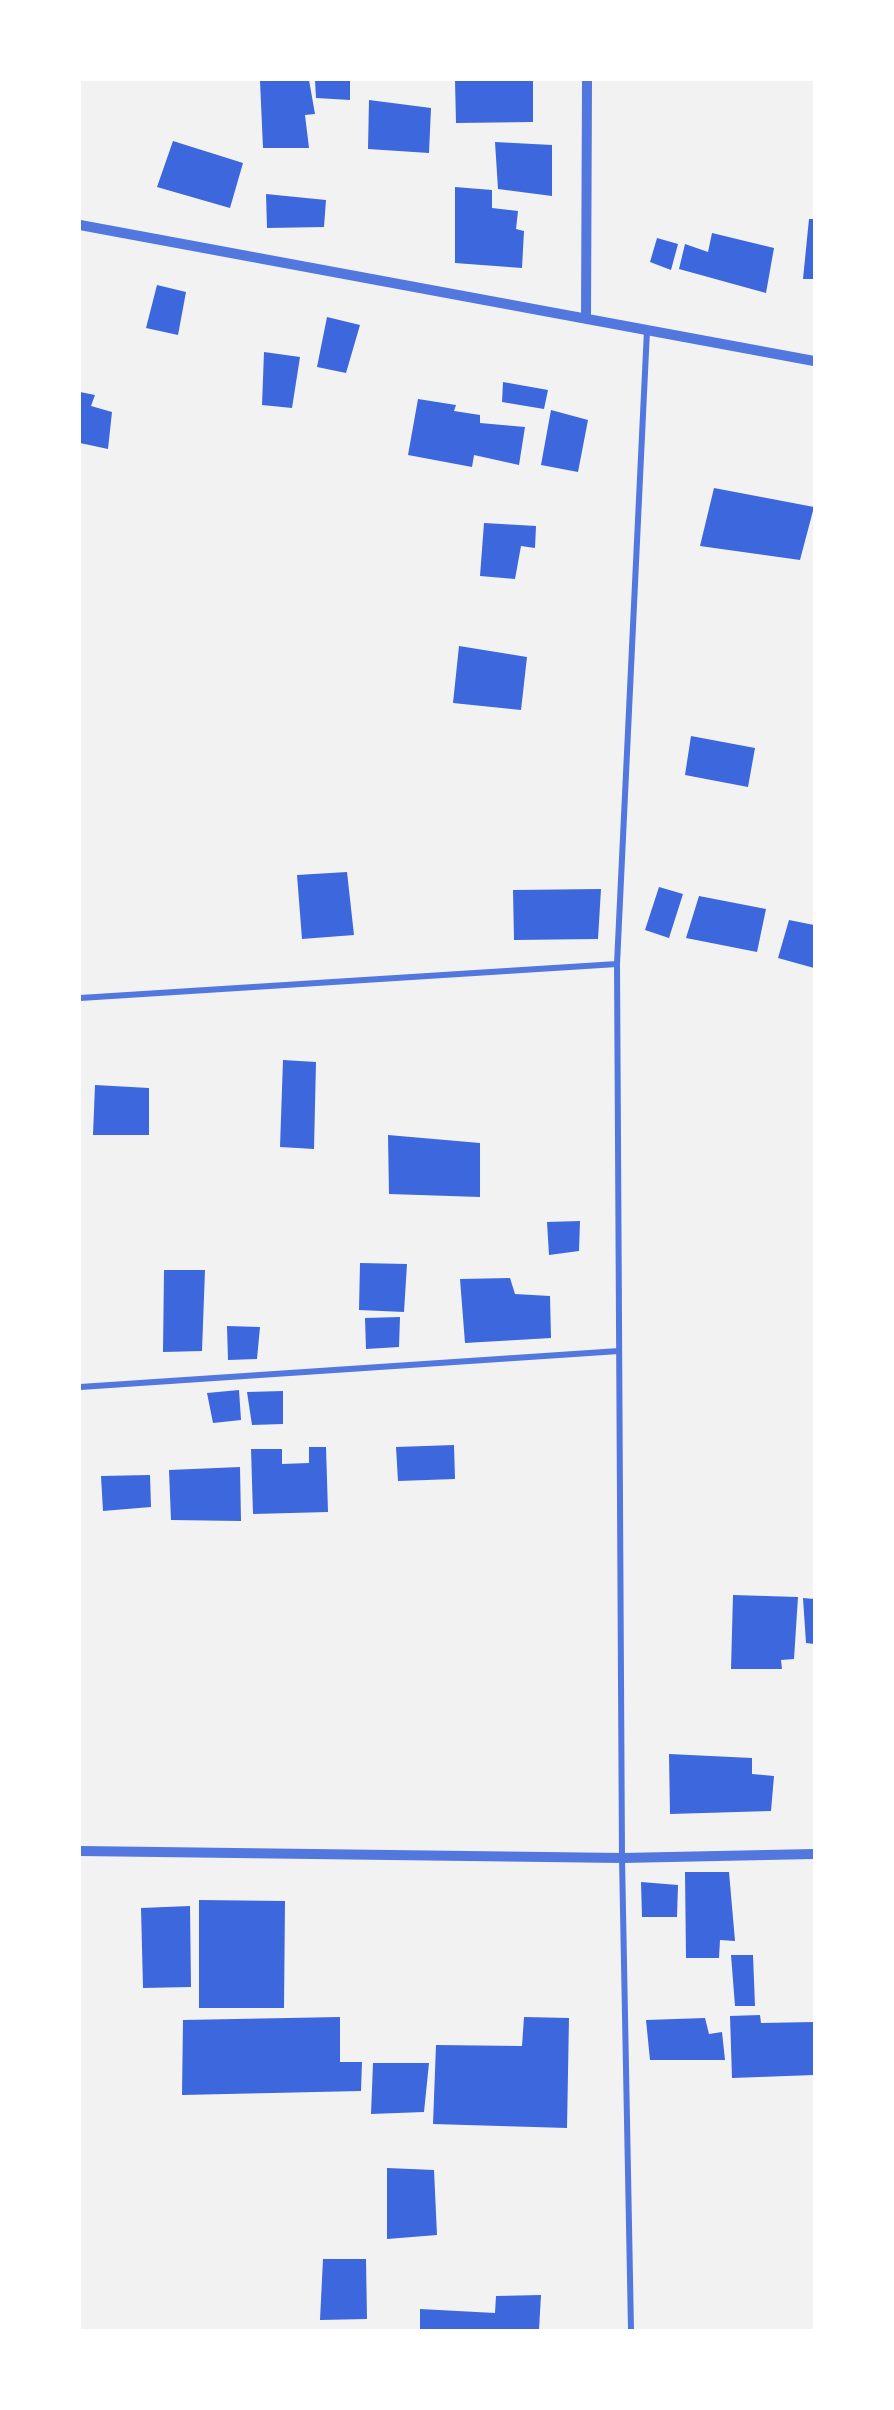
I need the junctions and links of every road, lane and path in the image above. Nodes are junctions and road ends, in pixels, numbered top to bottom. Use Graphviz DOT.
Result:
graph roads {
  1 [pos="587,80"];
  2 [pos="80,225"];
  3 [pos="586,319"];
  4 [pos="647,330"];
  5 [pos="814,361"];
  6 [pos="617,964"];
  7 [pos="80,998"];
  8 [pos="619,1351"];
  9 [pos="80,1387"];
  10 [pos="80,1851"];
  11 [pos="814,1854"];
  12 [pos="622,1858"];
  13 [pos="631,2331"];
  1 -- 3 [label="street"];
  2 -- 3 [label="street"];
  3 -- 4 [label="street"];
  4 -- 5 [label="street"];
  4 -- 6 [label="street"];
  6 -- 7 [label="street"];
  6 -- 8 [label="street"];
  8 -- 9 [label="street"];
  8 -- 12 [label="street"];
  10 -- 12 [label="street"];
  11 -- 12 [label="street"];
  12 -- 13 [label="street"];
}
